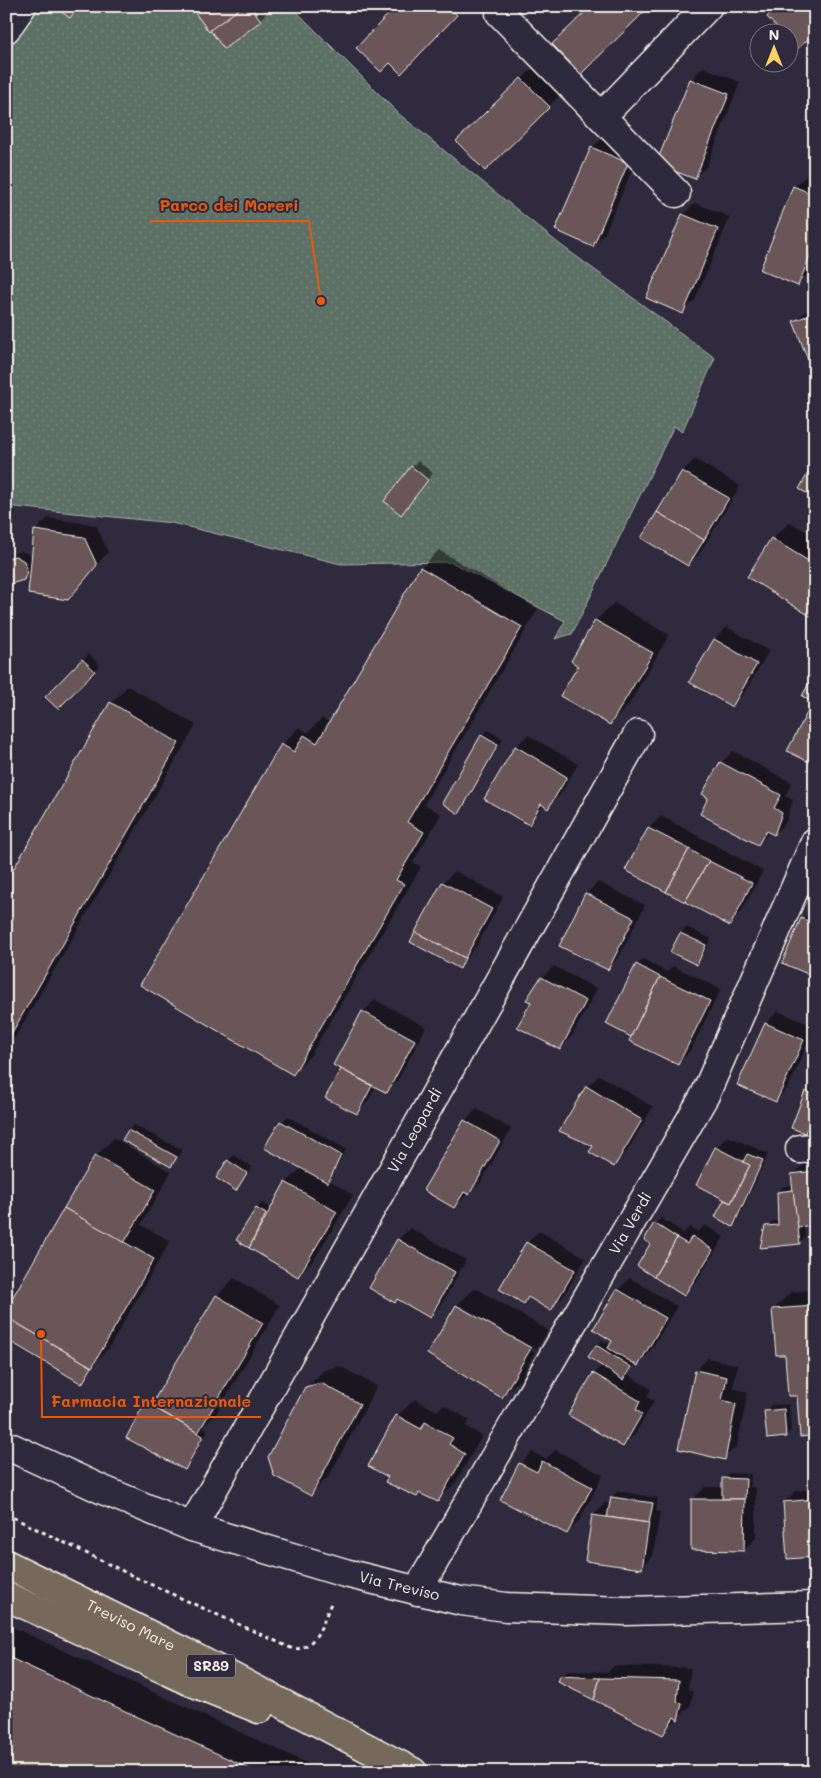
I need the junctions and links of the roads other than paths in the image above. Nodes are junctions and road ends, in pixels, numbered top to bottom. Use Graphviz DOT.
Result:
graph roads {
  1 [pos="22,6"];
  2 [pos="708,6"];
  3 [pos="500,13"];
  4 [pos="6,29"];
  5 [pos="602,116"];
  6 [pos="676,193"];
  7 [pos="638,734"];
  8 [pos="815,842"];
  9 [pos="6,1445"];
  10 [pos="192,1526"];
  11 [pos="6,1564"];
  12 [pos="417,1591"];
  13 [pos="6,1596"];
  14 [pos="815,1606"];
  1 -- 4 [label="street"];
  2 -- 5 [label="street"];
  3 -- 5 [label="street"];
  5 -- 6 [label="street"];
  7 -- 10 [label="street, Via Leopardi"];
  8 -- 12 [label="street, Via Verdi"];
  9 -- 10 [label="street, Via Treviso"];
  10 -- 12 [label="street, Via Treviso"];
  11 -- 13 [label="highway, Treviso Mare / SR89"];
  12 -- 14 [label="street, Via Treviso"];
}
